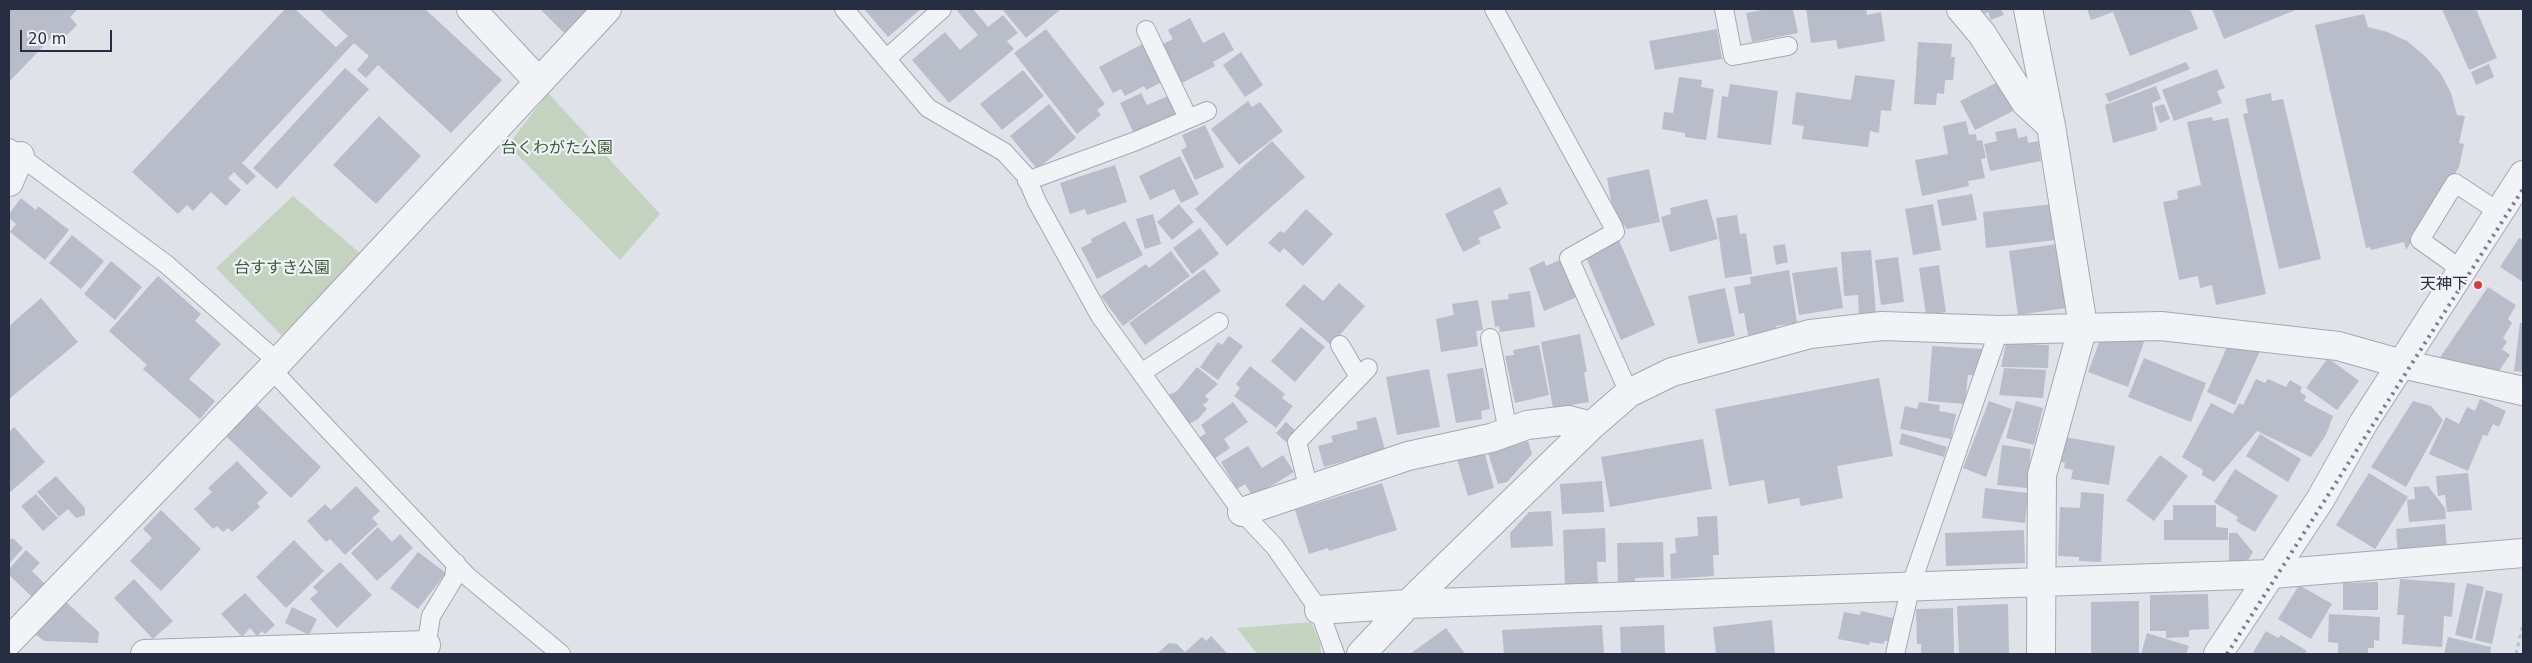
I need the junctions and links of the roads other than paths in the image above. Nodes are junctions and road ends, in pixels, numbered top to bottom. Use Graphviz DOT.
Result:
graph roads {
  1 [pos="471,9"];
  2 [pos="607,9"];
  3 [pos="844,9"];
  4 [pos="942,9"];
  5 [pos="1494,9"];
  6 [pos="1724,9"];
  7 [pos="1961,9"];
  8 [pos="2028,9"];
  9 [pos="1146,30"];
  10 [pos="1788,46"];
  11 [pos="886,59"];
  12 [pos="539,82"];
  13 [pos="1208,111"];
  14 [pos="1188,118"];
  15 [pos="2051,126"];
  16 [pos="14,152"];
  17 [pos="2523,175"];
  18 [pos="1027,181"];
  19 [pos="9,182"];
  20 [pos="2500,212"];
  21 [pos="2462,270"];
  22 [pos="1219,322"];
  23 [pos="2083,326"];
  24 [pos="1999,330"];
  25 [pos="1490,338"];
  26 [pos="1340,345"];
  27 [pos="2402,364"];
  28 [pos="274,366"];
  29 [pos="1141,373"];
  30 [pos="2523,392"];
  31 [pos="1629,393"];
  32 [pos="1591,426"];
  33 [pos="1508,432"];
  34 [pos="1309,490"];
  35 [pos="1242,512"];
  36 [pos="2523,553"];
  37 [pos="456,563"];
  38 [pos="2272,574"];
  39 [pos="2040,582"];
  40 [pos="1911,585"];
  41 [pos="1408,604"];
  42 [pos="1319,610"];
  43 [pos="9,642"];
  44 [pos="9,646"];
  45 [pos="425,649"];
  46 [pos="20,654"];
  47 [pos="145,654"];
  48 [pos="561,654"];
  49 [pos="1335,654"];
  50 [pos="1361,654"];
  51 [pos="1895,654"];
  52 [pos="2042,654"];
  53 [pos="2218,654"];
  1 -- 12 [label="street"];
  2 -- 12 [label="street"];
  3 -- 11 [label="lane"];
  4 -- 11 [label="lane"];
  5 -- 31 [label="lane"];
  6 -- 10 [label="lane"];
  7 -- 15 [label="street"];
  8 -- 15 [label="street"];
  9 -- 14 [label="lane"];
  11 -- 18 [label="lane"];
  12 -- 28 [label="street"];
  13 -- 14 [label="lane"];
  14 -- 18 [label="lane"];
  15 -- 23 [label="street"];
  16 -- 19 [label="street"];
  16 -- 28 [label="lane"];
  17 -- 20 [label="street"];
  18 -- 29 [label="lane"];
  20 -- 21 [label="street"];
  20 -- 21 [label="lane"];
  21 -- 27 [label="street"];
  22 -- 29 [label="lane"];
  23 -- 24 [label="street"];
  23 -- 27 [label="street"];
  23 -- 39 [label="street"];
  24 -- 31 [label="street"];
  24 -- 40 [label="lane"];
  25 -- 33 [label="lane"];
  26 -- 34 [label="lane"];
  27 -- 30 [label="street"];
  27 -- 38 [label="street"];
  28 -- 37 [label="lane"];
  28 -- 43 [label="street"];
  29 -- 35 [label="lane"];
  31 -- 32 [label="street"];
  32 -- 33 [label="street"];
  32 -- 41 [label="street"];
  33 -- 34 [label="street"];
  34 -- 35 [label="street"];
  35 -- 42 [label="lane"];
  36 -- 38 [label="street"];
  37 -- 45 [label="lane"];
  37 -- 48 [label="lane"];
  38 -- 39 [label="street"];
  38 -- 53 [label="street"];
  39 -- 40 [label="street"];
  39 -- 52 [label="street"];
  40 -- 41 [label="street"];
  40 -- 51 [label="lane"];
  41 -- 42 [label="street"];
  41 -- 50 [label="street"];
  42 -- 49 [label="lane"];
  44 -- 46 [label="street"];
  45 -- 47 [label="street"];
}
